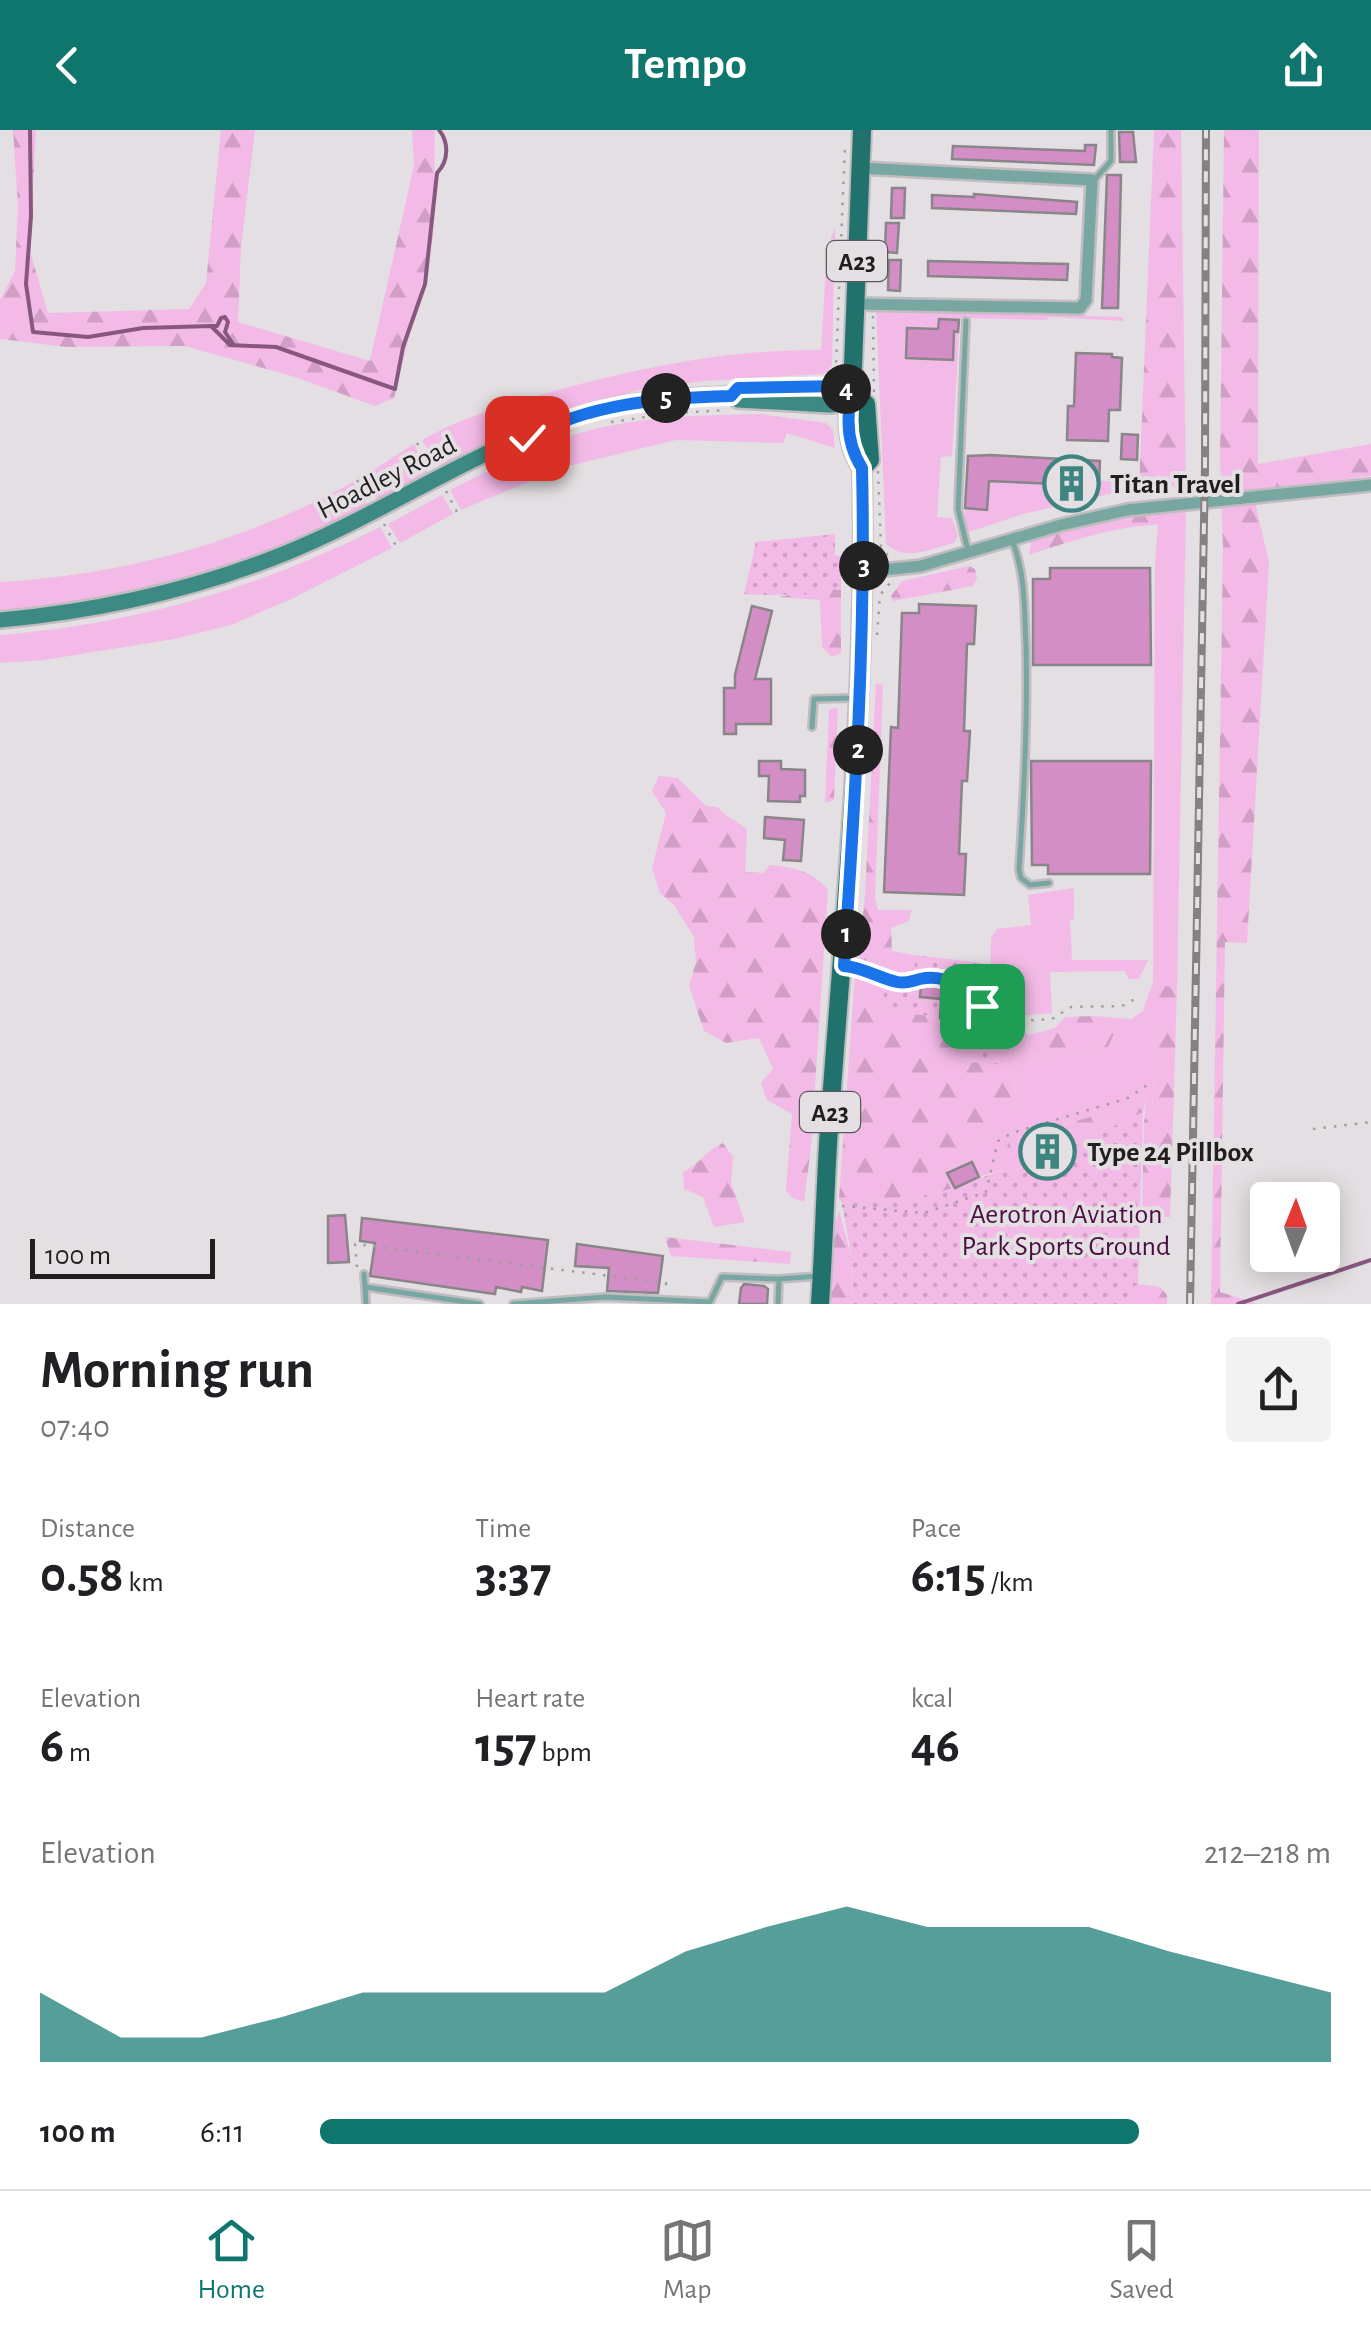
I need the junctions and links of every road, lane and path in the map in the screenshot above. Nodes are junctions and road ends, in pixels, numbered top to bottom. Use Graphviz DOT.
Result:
graph roads {
  1 [pos="862,130"];
  2 [pos="1112,130"];
  3 [pos="846,142"];
  4 [pos="860,168"];
  5 [pos="1092,180"];
  6 [pos="864,303"];
  7 [pos="966,321"];
  8 [pos="828,376"];
  9 [pos="852,392"];
  10 [pos="874,398"];
  11 [pos="731,403"];
  12 [pos="596,425"];
  13 [pos="870,468"];
  14 [pos="1371,485"];
  15 [pos="1012,540"];
  16 [pos="969,554"];
  17 [pos="892,560"];
  18 [pos="864,572"];
  19 [pos="0,620"];
  20 [pos="861,698"];
  21 [pos="812,728"];
  22 [pos="1049,883"];
  23 [pos="844,966"];
  24 [pos="1135,999"];
  25 [pos="1150,1083"];
  26 [pos="1371,1122"];
  27 [pos="1312,1129"];
  28 [pos="836,1208"];
  29 [pos="364,1274"];
  30 [pos="607,1276"];
  31 [pos="822,1276"];
  32 [pos="780,1280"];
  33 [pos="365,1287"];
  34 [pos="605,1298"];
  35 [pos="664,1300"];
  36 [pos="366,1304"];
  37 [pos="480,1304"];
  38 [pos="514,1304"];
  39 [pos="778,1304"];
  40 [pos="820,1304"];
  1 -- 4 [label="main road, A23"];
  2 -- 5 [label="lane"];
  3 -- 8 [label="path"];
  4 -- 5 [label="street"];
  4 -- 6 [label="main road, A23"];
  5 -- 6 [label="street"];
  6 -- 9 [label="main road, A23"];
  6 -- 10 [label="path"];
  7 -- 16 [label="lane"];
  9 -- 11 [label="street, Hoadley Road"];
  9 -- 13 [label="main road, A23"];
  11 -- 12 [label="path"];
  11 -- 19 [label="street, Hoadley Road"];
  13 -- 17 [label="path"];
  13 -- 18 [label="main road, A23"];
  14 -- 15 [label="street"];
  15 -- 16 [label="street"];
  15 -- 22 [label="lane"];
  16 -- 18 [label="street"];
  18 -- 20 [label="main road, A23"];
  20 -- 21 [label="lane"];
  20 -- 23 [label="main road, A23"];
  23 -- 24 [label="path"];
  23 -- 31 [label="main road, A23"];
  25 -- 28 [label="path"];
  26 -- 27 [label="path"];
  29 -- 30 [label="path"];
  29 -- 33 [label="lane"];
  30 -- 34 [label="path"];
  30 -- 35 [label="path"];
  31 -- 32 [label="lane"];
  31 -- 40 [label="main road, A23"];
  32 -- 35 [label="lane"];
  32 -- 39 [label="lane"];
  33 -- 36 [label="lane"];
  33 -- 37 [label="lane"];
  34 -- 35 [label="lane"];
  34 -- 38 [label="lane"];
}
